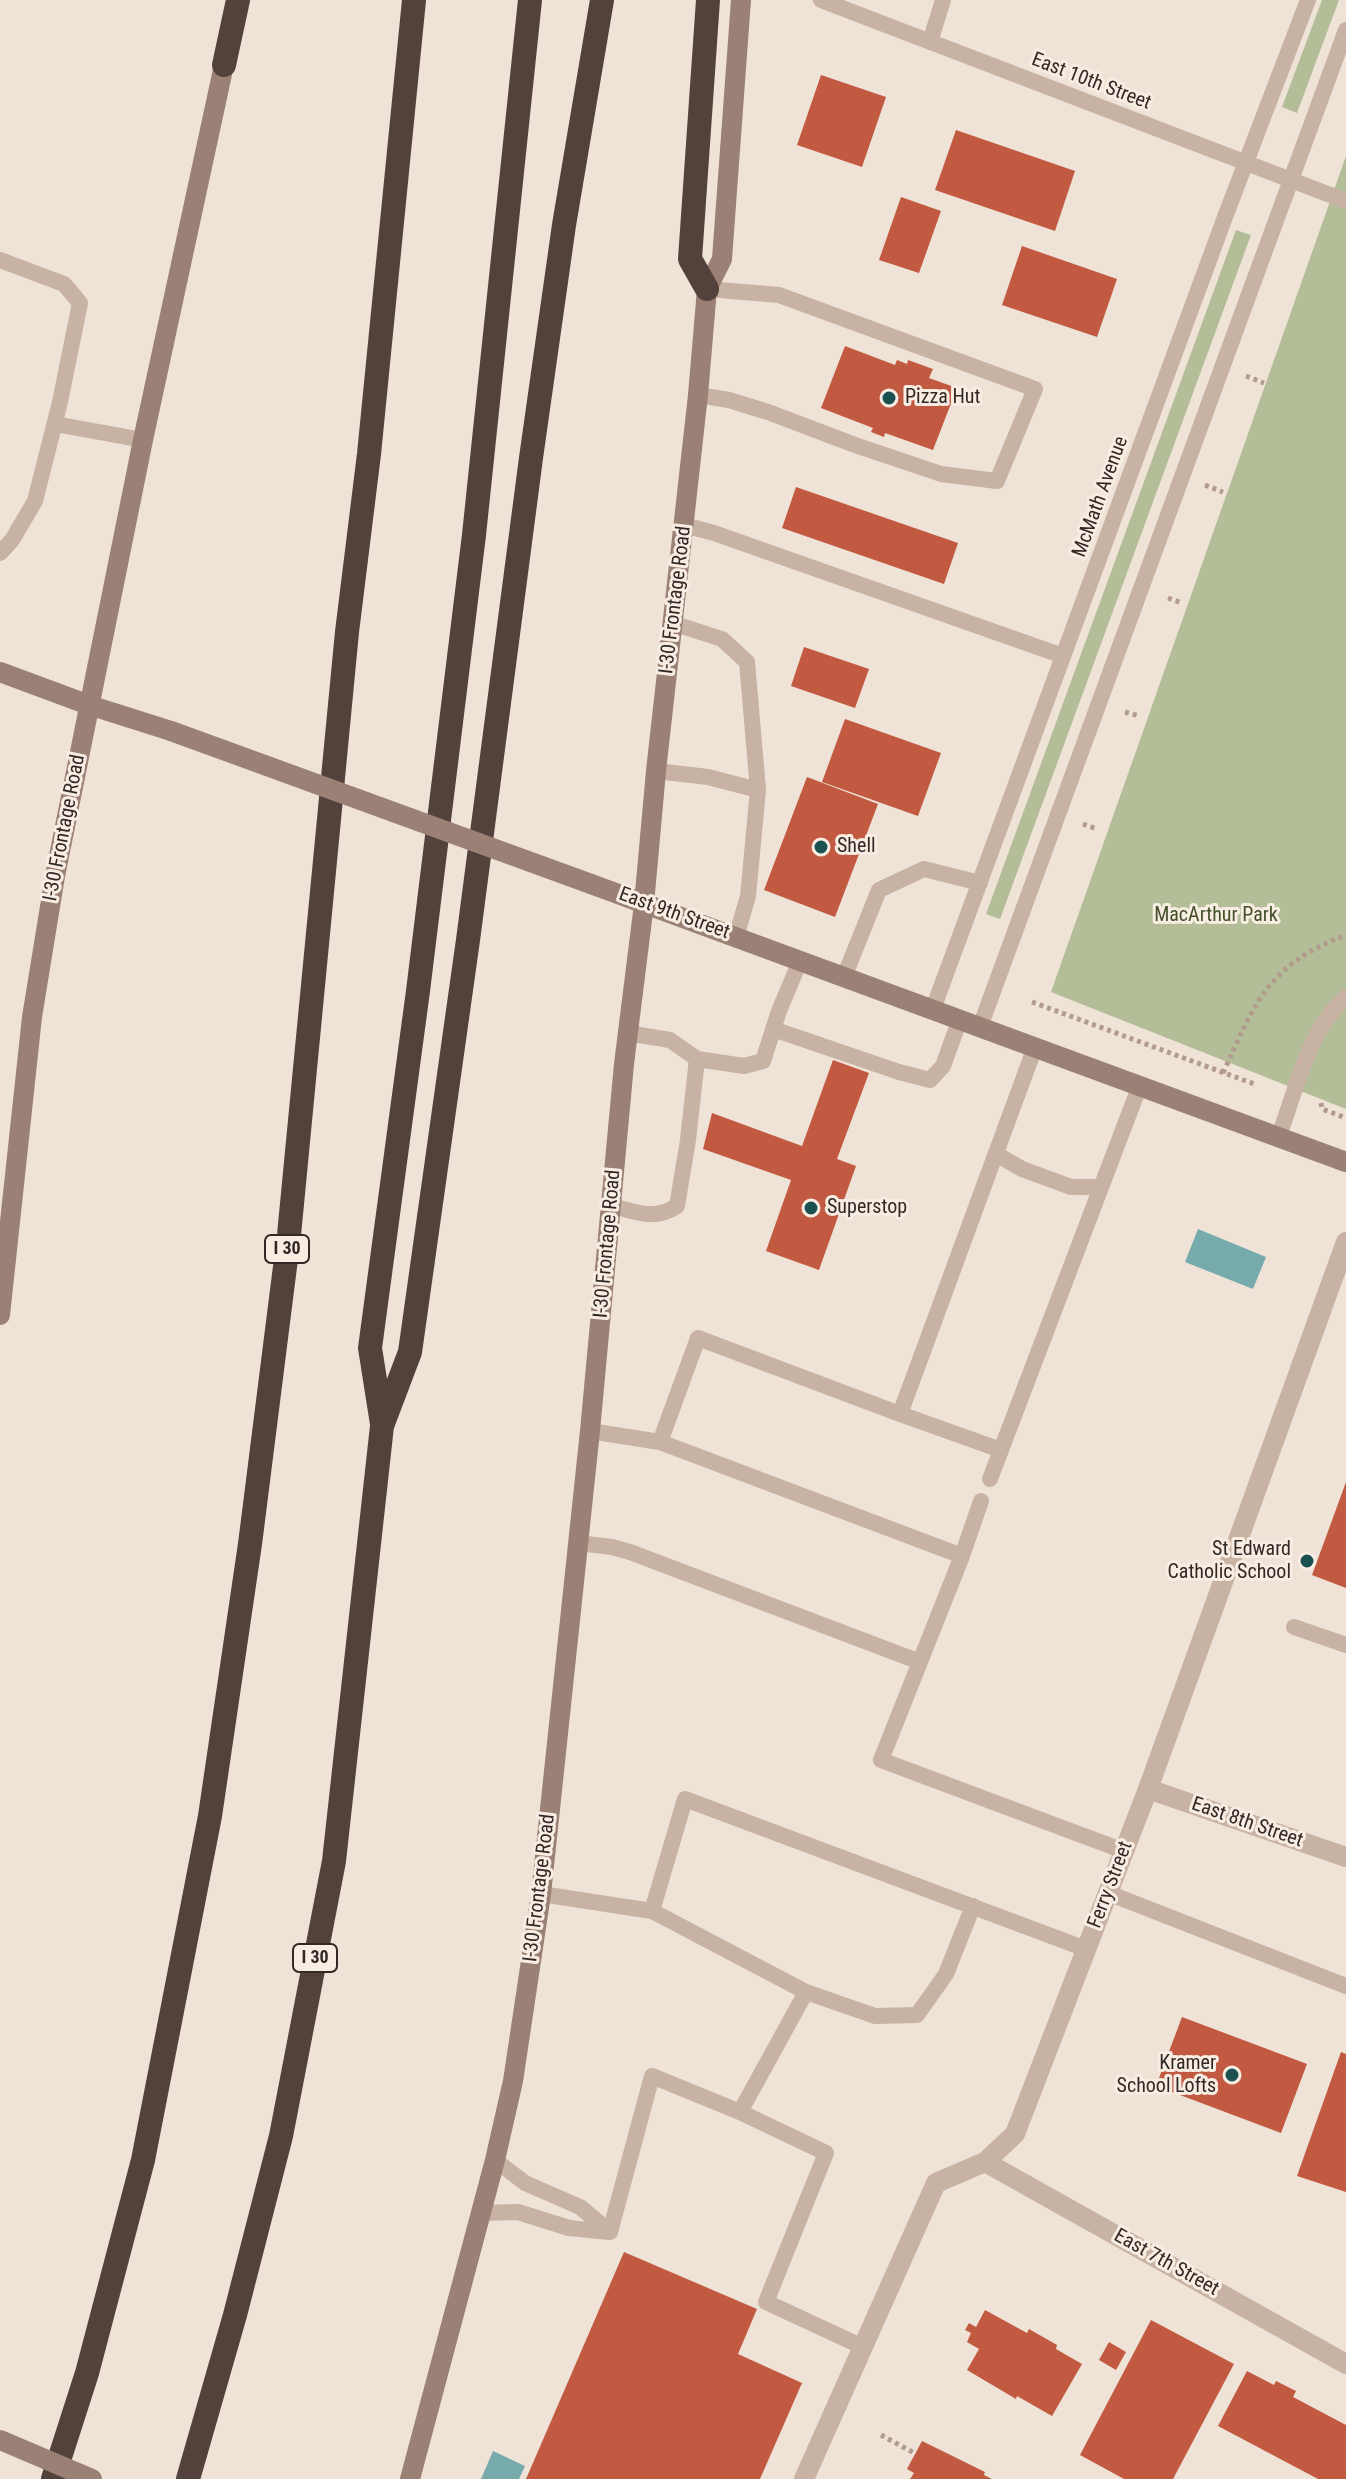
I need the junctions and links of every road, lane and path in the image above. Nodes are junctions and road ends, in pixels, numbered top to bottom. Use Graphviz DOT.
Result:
graph roads {
  1 [pos="238,0"];
  2 [pos="530,0"];
  3 [pos="602,0"];
  4 [pos="708,0"];
  5 [pos="741,0"];
  6 [pos="821,0"];
  7 [pos="943,0"];
  8 [pos="1308,0"];
  9 [pos="414,1"];
  10 [pos="1346,30"];
  11 [pos="930,42"];
  12 [pos="224,65"];
  13 [pos="1245,163"];
  14 [pos="1291,180"];
  15 [pos="1346,201"];
  16 [pos="0,260"];
  17 [pos="707,289"];
  18 [pos="698,395"];
  19 [pos="55,424"];
  20 [pos="143,440"];
  21 [pos="684,525"];
  22 [pos="0,553"];
  23 [pos="672,623"];
  24 [pos="1063,656"];
  25 [pos="0,672"];
  26 [pos="89,705"];
  27 [pos="656,771"];
  28 [pos="758,790"];
  29 [pos="980,883"];
  30 [pos="644,904"];
  31 [pos="1346,935"];
  32 [pos="736,937"];
  33 [pos="800,961"];
  34 [pos="844,977"];
  35 [pos="1346,997"];
  36 [pos="1032,1002"];
  37 [pos="933,1009"];
  38 [pos="960,1019"];
  39 [pos="980,1027"];
  40 [pos="773,1029"];
  41 [pos="627,1033"];
  42 [pos="1035,1047"];
  43 [pos="697,1059"];
  44 [pos="1223,1073"];
  45 [pos="1140,1085"];
  46 [pos="1257,1085"];
  47 [pos="1322,1109"];
  48 [pos="1346,1118"];
  49 [pos="1278,1138"];
  50 [pos="996,1154"];
  51 [pos="1346,1162"];
  52 [pos="1101,1187"];
  53 [pos="6,1202"];
  54 [pos="612,1206"];
  55 [pos="1346,1242"];
  56 [pos="0,1315"];
  57 [pos="900,1414"];
  58 [pos="382,1426"];
  59 [pos="590,1431"];
  60 [pos="660,1442"];
  61 [pos="1001,1450"];
  62 [pos="990,1479"];
  63 [pos="981,1501"];
  64 [pos="578,1543"];
  65 [pos="962,1556"];
  66 [pos="1294,1627"];
  67 [pos="1346,1645"];
  68 [pos="920,1662"];
  69 [pos="1148,1789"];
  70 [pos="1124,1851"];
  71 [pos="1346,1857"];
  72 [pos="1108,1893"];
  73 [pos="541,1894"];
  74 [pos="973,1906"];
  75 [pos="652,1911"];
  76 [pos="1086,1949"];
  77 [pos="1346,1986"];
  78 [pos="806,1992"];
  79 [pos="740,2112"];
  80 [pos="495,2160"];
  81 [pos="985,2162"];
  82 [pos="480,2213"];
  83 [pos="610,2232"];
  84 [pos="863,2347"];
  85 [pos="1346,2364"];
  86 [pos="881,2435"];
  87 [pos="0,2440"];
  88 [pos="916,2454"];
  89 [pos="53,2479"];
  90 [pos="92,2479"];
  91 [pos="188,2479"];
  92 [pos="410,2479"];
  93 [pos="804,2479"];
  1 -- 12 [label="highway"];
  2 -- 58 [label="highway, I 30"];
  3 -- 58 [label="highway"];
  4 -- 17 [label="highway"];
  5 -- 17 [label="main road, I-30 Frontage Road"];
  6 -- 11 [label="lane, East 10th Street"];
  7 -- 11 [label="lane"];
  8 -- 13 [label="lane, McMath Avenue"];
  9 -- 89 [label="highway, I 30"];
  10 -- 14 [label="lane"];
  11 -- 13 [label="lane, East 10th Street"];
  12 -- 20 [label="main road, I-30 Frontage Road"];
  13 -- 14 [label="lane, East 10th Street"];
  13 -- 24 [label="lane, McMath Avenue"];
  14 -- 15 [label="lane, East 10th Street"];
  14 -- 39 [label="lane"];
  16 -- 19 [label="lane"];
  17 -- 18 [label="main road, I-30 Frontage Road"];
  17 -- 18 [label="lane"];
  18 -- 21 [label="main road, I-30 Frontage Road"];
  19 -- 20 [label="lane"];
  19 -- 22 [label="lane"];
  20 -- 26 [label="main road, I-30 Frontage Road"];
  21 -- 23 [label="main road, I-30 Frontage Road"];
  21 -- 24 [label="lane"];
  23 -- 27 [label="main road, I-30 Frontage Road"];
  23 -- 28 [label="lane"];
  24 -- 29 [label="lane, McMath Avenue"];
  25 -- 26 [label="main road, East 9th Street"];
  26 -- 30 [label="main road, East 9th Street, bridge"];
  26 -- 53 [label="main road, I-30 Frontage Road"];
  27 -- 28 [label="lane"];
  27 -- 30 [label="main road, I-30 Frontage Road"];
  28 -- 32 [label="lane"];
  29 -- 34 [label="lane"];
  29 -- 37 [label="lane, McMath Avenue"];
  30 -- 32 [label="main road, East 9th Street"];
  30 -- 41 [label="main road, I-30 Frontage Road"];
  31 -- 44 [label="path"];
  32 -- 33 [label="main road, East 9th Street"];
  33 -- 34 [label="main road, East 9th Street"];
  33 -- 40 [label="lane"];
  34 -- 37 [label="main road, East 9th Street"];
  35 -- 49 [label="lane"];
  36 -- 44 [label="path"];
  37 -- 38 [label="main road, East 9th Street"];
  38 -- 39 [label="main road, East 9th Street"];
  38 -- 40 [label="lane"];
  39 -- 42 [label="main road, East 9th Street"];
  40 -- 43 [label="lane"];
  41 -- 43 [label="lane"];
  41 -- 54 [label="main road, I-30 Frontage Road"];
  42 -- 45 [label="main road, East 9th Street"];
  42 -- 50 [label="lane"];
  43 -- 54 [label="lane"];
  44 -- 46 [label="path"];
  45 -- 49 [label="main road, East 9th Street"];
  45 -- 52 [label="lane"];
  47 -- 48 [label="path"];
  49 -- 51 [label="main road, East 9th Street"];
  50 -- 52 [label="lane"];
  50 -- 57 [label="lane"];
  52 -- 61 [label="lane"];
  53 -- 56 [label="main road, I-30 Frontage Road"];
  54 -- 59 [label="main road, I-30 Frontage Road"];
  55 -- 69 [label="street, Ferry Street"];
  57 -- 60 [label="lane"];
  57 -- 61 [label="lane"];
  58 -- 91 [label="highway, I 30"];
  59 -- 60 [label="lane"];
  59 -- 64 [label="main road, I-30 Frontage Road"];
  60 -- 65 [label="lane"];
  61 -- 62 [label="lane"];
  63 -- 65 [label="lane"];
  64 -- 68 [label="lane"];
  64 -- 73 [label="main road, I-30 Frontage Road"];
  65 -- 68 [label="lane"];
  66 -- 67 [label="lane"];
  68 -- 70 [label="lane"];
  69 -- 70 [label="street, Ferry Street"];
  69 -- 71 [label="street, East 8th Street"];
  70 -- 72 [label="street, Ferry Street"];
  72 -- 76 [label="street, Ferry Street"];
  72 -- 77 [label="lane"];
  73 -- 75 [label="lane"];
  73 -- 80 [label="main road, I-30 Frontage Road"];
  74 -- 75 [label="lane"];
  74 -- 76 [label="lane"];
  74 -- 78 [label="lane"];
  75 -- 78 [label="lane"];
  76 -- 81 [label="street, Ferry Street"];
  78 -- 79 [label="lane"];
  79 -- 83 [label="lane"];
  79 -- 84 [label="lane"];
  80 -- 82 [label="main road, I-30 Frontage Road"];
  80 -- 83 [label="lane"];
  81 -- 84 [label="street, Ferry Street"];
  81 -- 85 [label="street, East 7th Street"];
  82 -- 83 [label="lane"];
  82 -- 92 [label="main road, I-30 Frontage Road"];
  84 -- 93 [label="street, Ferry Street"];
  86 -- 88 [label="path"];
  87 -- 90 [label="main road, bridge"];
}
